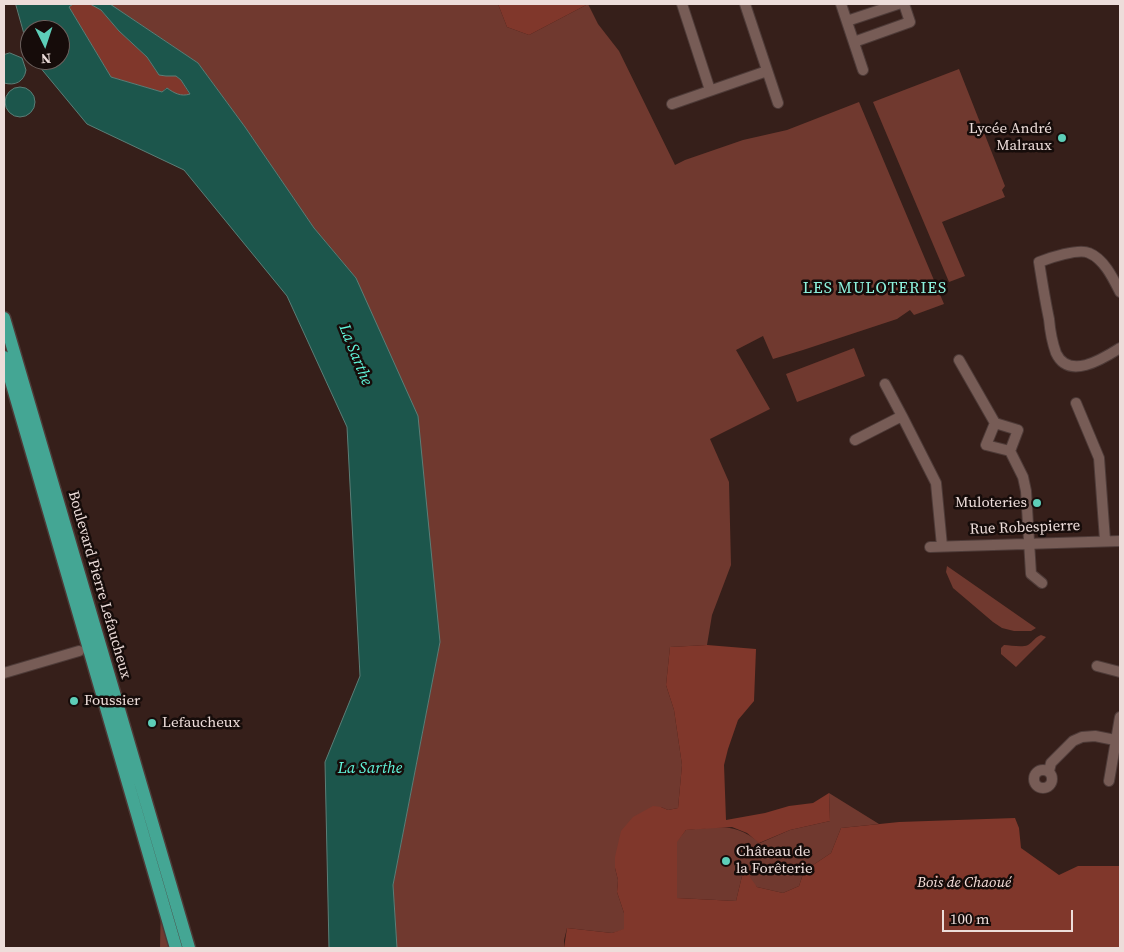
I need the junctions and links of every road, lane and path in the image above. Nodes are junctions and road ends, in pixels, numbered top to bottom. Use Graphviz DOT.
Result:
graph roads {
  1 [pos="682,4"];
  2 [pos="745,4"];
  3 [pos="841,4"];
  4 [pos="898,4"];
  5 [pos="904,4"];
  6 [pos="847,21"];
  7 [pos="854,42"];
  8 [pos="863,70"];
  9 [pos="767,71"];
  10 [pos="710,90"];
  11 [pos="778,103"];
  12 [pos="672,104"];
  13 [pos="1120,292"];
  14 [pos="4,318"];
  15 [pos="1120,348"];
  16 [pos="4,357"];
  17 [pos="959,360"];
  18 [pos="885,384"];
  19 [pos="1076,403"];
  20 [pos="902,416"];
  21 [pos="995,423"];
  22 [pos="855,440"];
  23 [pos="1010,451"];
  24 [pos="1105,540"];
  25 [pos="1120,541"];
  26 [pos="1030,543"];
  27 [pos="942,546"];
  28 [pos="930,547"];
  29 [pos="1042,583"];
  30 [pos="79,651"];
  31 [pos="1097,666"];
  32 [pos="1120,672"];
  33 [pos="4,673"];
  34 [pos="1120,717"];
  35 [pos="1118,741"];
  36 [pos="1049,771"];
  37 [pos="1109,782"];
  38 [pos="176,948"];
  39 [pos="189,948"];
  1 -- 10 [label="street"];
  2 -- 9 [label="street"];
  3 -- 6 [label="street"];
  4 -- 6 [label="street"];
  5 -- 7 [label="street"];
  6 -- 7 [label="street"];
  7 -- 8 [label="street"];
  9 -- 10 [label="street"];
  9 -- 11 [label="street"];
  10 -- 12 [label="street"];
  13 -- 15 [label="street"];
  14 -- 39 [label="main road, Boulevard Pierre Lefaucheux"];
  16 -- 38 [label="main road, Boulevard Pierre Lefaucheux"];
  17 -- 21 [label="street"];
  18 -- 20 [label="street"];
  19 -- 24 [label="street"];
  20 -- 22 [label="street"];
  20 -- 27 [label="street"];
  21 -- 23 [label="street"];
  21 -- 23 [label="street"];
  23 -- 26 [label="street"];
  24 -- 25 [label="street, Rue Robespierre"];
  24 -- 26 [label="street, Rue Robespierre"];
  26 -- 27 [label="street, Rue Robespierre"];
  26 -- 29 [label="street"];
  27 -- 28 [label="street, Rue Robespierre"];
  30 -- 33 [label="street"];
  31 -- 32 [label="street"];
  34 -- 35 [label="street"];
  35 -- 36 [label="street"];
  35 -- 37 [label="street"];
}
